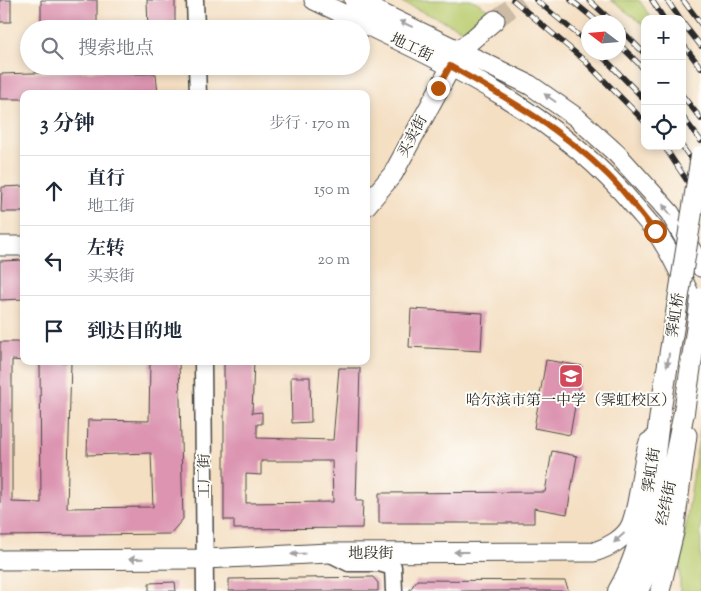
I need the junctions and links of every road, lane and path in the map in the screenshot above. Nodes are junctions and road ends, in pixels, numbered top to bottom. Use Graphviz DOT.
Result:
graph roads {
  1 [pos="195,0"];
  2 [pos="314,0"];
  3 [pos="354,0"];
  4 [pos="196,20"];
  5 [pos="355,20"];
  6 [pos="495,20"];
  7 [pos="370,27"];
  8 [pos="460,50"];
  9 [pos="450,66"];
  10 [pos="197,75"];
  11 [pos="198,90"];
  12 [pos="701,156"];
  13 [pos="370,201"];
  14 [pos="0,246"];
  15 [pos="20,246"];
  16 [pos="701,267"];
  17 [pos="701,298"];
  18 [pos="701,319"];
  19 [pos="203,365"];
  20 [pos="684,412"];
  21 [pos="659,421"];
  22 [pos="643,526"];
  23 [pos="670,550"];
  24 [pos="330,553"];
  25 [pos="205,558"];
  26 [pos="0,560"];
  27 [pos="205,591"];
  28 [pos="394,591"];
  29 [pos="618,591"];
  30 [pos="638,591"];
  31 [pos="660,591"];
  32 [pos="673,591"];
  1 -- 4 [label="street"];
  2 -- 5 [label="main road, 地工街"];
  8 -- 3 [label="main road, 地工街, one-way"];
  6 -- 8 [label="main road, 买卖街"];
  7 -- 9 [label="main road, 地工街"];
  8 -- 9 [label="main road, 买卖街"];
  16 -- 8 [label="main road, 地工街, one-way"];
  9 -- 13 [label="main road, 买卖街"];
  9 -- 18 [label="main road, 地工街"];
  10 -- 11 [label="street"];
  12 -- 21 [label="main road, 霁虹桥, one-way, bridge"];
  14 -- 15 [label="main road"];
  17 -- 20 [label="main road, 霁虹桥, bridge"];
  19 -- 25 [label="street, 工厂街"];
  20 -- 23 [label="main road, 霁虹街"];
  20 -- 30 [label="main road, 经纬街"];
  21 -- 22 [label="main road, 霁虹街"];
  21 -- 24 [label="main road, 地段街, one-way"];
  22 -- 29 [label="main road, 经纬街"];
  23 -- 31 [label="main road, 霁虹街"];
  23 -- 32 [label="main road, 霁虹街"];
  24 -- 25 [label="main road, 地段街, one-way"];
  24 -- 28 [label="street"];
  25 -- 26 [label="main road, 地段街, one-way"];
  25 -- 27 [label="street, 工厂街"];
}
